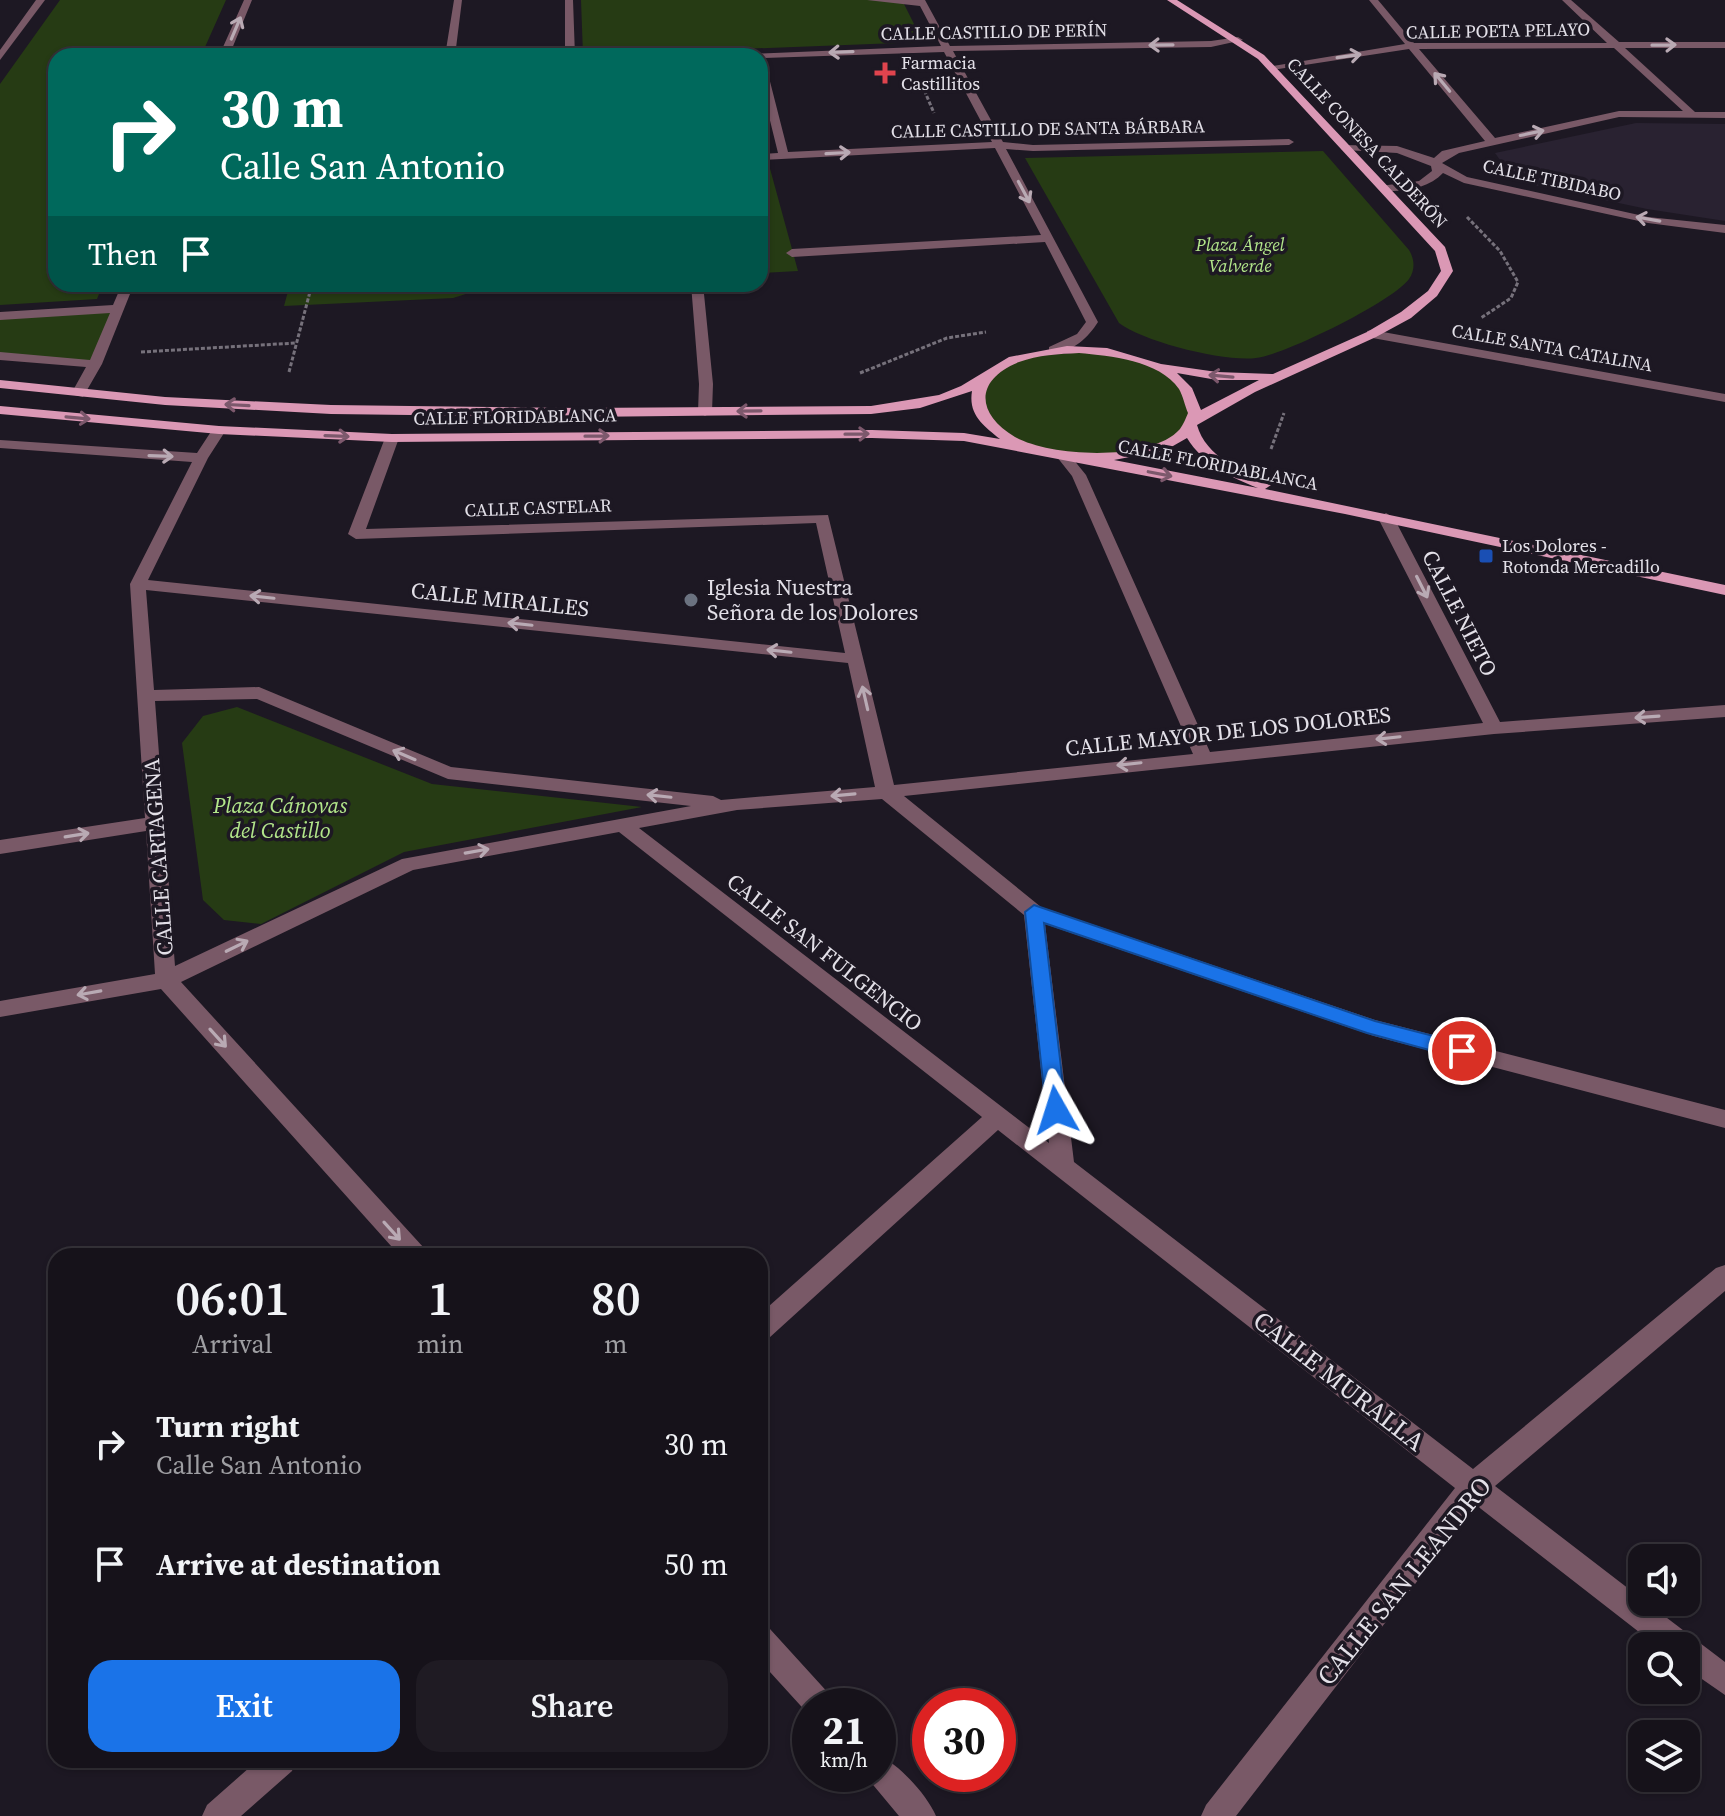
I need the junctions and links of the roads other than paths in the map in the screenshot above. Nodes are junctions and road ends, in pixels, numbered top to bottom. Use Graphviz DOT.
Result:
graph roads {
  1 [pos="41,0"];
  2 [pos="248,0"];
  3 [pos="458,0"];
  4 [pos="569,0"];
  5 [pos="871,0"];
  6 [pos="1171,0"];
  7 [pos="1373,0"];
  8 [pos="1566,0"];
  9 [pos="922,2"];
  10 [pos="1238,40"];
  11 [pos="5,44"];
  12 [pos="1725,45"];
  13 [pos="1412,46"];
  14 [pos="1616,46"];
  15 [pos="227,48"];
  16 [pos="451,48"];
  17 [pos="570,48"];
  18 [pos="947,49"];
  19 [pos="0,57"];
  20 [pos="768,57"];
  21 [pos="1272,67"];
  22 [pos="768,93"];
  23 [pos="1693,115"];
  24 [pos="1725,115"];
  25 [pos="1289,142"];
  26 [pos="1492,142"];
  27 [pos="999,145"];
  28 [pos="1345,147"];
  29 [pos="784,156"];
  30 [pos="768,157"];
  31 [pos="1438,166"];
  32 [pos="1384,188"];
  33 [pos="1725,229"];
  34 [pos="1049,238"];
  35 [pos="792,253"];
  36 [pos="125,292"];
  37 [pos="698,292"];
  38 [pos="118,309"];
  39 [pos="0,316"];
  40 [pos="1372,334"];
  41 [pos="1054,350"];
  42 [pos="0,356"];
  43 [pos="1149,363"];
  44 [pos="95,364"];
  45 [pos="1294,370"];
  46 [pos="988,376"];
  47 [pos="0,384"];
  48 [pos="78,394"];
  49 [pos="1725,398"];
  50 [pos="0,410"];
  51 [pos="705,412"];
  52 [pos="1190,424"];
  53 [pos="219,430"];
  54 [pos="392,438"];
  55 [pos="0,444"];
  56 [pos="1030,449"];
  57 [pos="1064,457"];
  58 [pos="201,458"];
  59 [pos="1084,459"];
  60 [pos="1345,509"];
  61 [pos="1386,518"];
  62 [pos="138,584"];
  63 [pos="1725,590"];
  64 [pos="857,659"];
  65 [pos="146,696"];
  66 [pos="1725,711"];
  67 [pos="1494,728"];
  68 [pos="1203,756"];
  69 [pos="886,792"];
  70 [pos="737,804"];
  71 [pos="156,823"];
  72 [pos="622,825"];
  73 [pos="0,847"];
  74 [pos="1034,912"];
  75 [pos="166,980"];
  76 [pos="0,1009"];
  77 [pos="998,1116"];
  78 [pos="1725,1119"];
  79 [pos="1063,1167"];
  80 [pos="408,1248"];
  81 [pos="1725,1276"];
  82 [pos="768,1323"];
  83 [pos="1474,1486"];
  84 [pos="1662,1632"];
  85 [pos="768,1648"];
  86 [pos="1700,1661"];
  87 [pos="1725,1680"];
  88 [pos="805,1688"];
  89 [pos="272,1768"];
  90 [pos="896,1790"];
  91 [pos="218,1816"];
  92 [pos="920,1816"];
  93 [pos="1217,1816"];
  1 -- 11 [label="street"];
  15 -- 2 [label="street, one-way"];
  3 -- 16 [label="street"];
  4 -- 17 [label="street"];
  5 -- 9 [label="street"];
  6 -- 10 [label="main road, CALLE CONESA CALDERÓN"];
  7 -- 13 [label="street"];
  8 -- 14 [label="street"];
  9 -- 18 [label="street"];
  10 -- 18 [label="street, CALLE CASTILLO DE PERÍN, one-way"];
  10 -- 21 [label="main road, CALLE CONESA CALDERÓN"];
  11 -- 19 [label="street"];
  14 -- 12 [label="street, CALLE POETA PELAYO, one-way"];
  13 -- 14 [label="street, CALLE POETA PELAYO"];
  21 -- 13 [label="street, CALLE POETA PELAYO, one-way"];
  26 -- 13 [label="street, one-way"];
  14 -- 23 [label="street"];
  18 -- 20 [label="street, CALLE CASTILLO DE PERÍN, one-way"];
  18 -- 27 [label="street"];
  21 -- 28 [label="main road, CALLE CONESA CALDERÓN"];
  22 -- 29 [label="street"];
  23 -- 24 [label="street"];
  26 -- 23 [label="street, one-way"];
  25 -- 27 [label="street, CALLE CASTILLO DE SANTA BÁRBARA"];
  26 -- 31 [label="street"];
  29 -- 27 [label="street, CALLE CASTILLO DE SANTA BÁRBARA, one-way"];
  27 -- 34 [label="street, one-way"];
  28 -- 31 [label="street, CALLE TIBIDABO"];
  28 -- 32 [label="main road, CALLE CONESA CALDERÓN"];
  29 -- 30 [label="street, CALLE CASTILLO DE SANTA BÁRBARA"];
  31 -- 32 [label="street"];
  33 -- 31 [label="street, CALLE TIBIDABO, one-way"];
  32 -- 40 [label="main road, CALLE CONESA CALDERÓN"];
  34 -- 35 [label="street"];
  34 -- 41 [label="street"];
  36 -- 38 [label="street"];
  37 -- 51 [label="street"];
  38 -- 39 [label="street"];
  38 -- 44 [label="street"];
  40 -- 45 [label="main road, CALLE CONESA CALDERÓN"];
  40 -- 49 [label="street, CALLE SANTA CATALINA"];
  41 -- 43 [label="main road, CALLE CONESA CALDERÓN"];
  41 -- 46 [label="main road, CALLE FLORIDABLANCA"];
  42 -- 44 [label="street"];
  45 -- 43 [label="main road, CALLE CONESA CALDERÓN, one-way"];
  43 -- 52 [label="main road"];
  44 -- 48 [label="street"];
  45 -- 52 [label="main road, CALLE CONESA CALDERÓN"];
  46 -- 51 [label="main road, CALLE FLORIDABLANCA, one-way"];
  46 -- 56 [label="main road"];
  47 -- 48 [label="main road, CALLE FLORIDABLANCA"];
  51 -- 48 [label="main road, CALLE FLORIDABLANCA, one-way"];
  50 -- 53 [label="main road, CALLE FLORIDABLANCA, one-way"];
  52 -- 59 [label="main road, CALLE CONESA CALDERÓN"];
  52 -- 60 [label="main road, CALLE FLORIDABLANCA"];
  53 -- 54 [label="main road, CALLE FLORIDABLANCA, one-way"];
  53 -- 58 [label="street"];
  54 -- 56 [label="main road, CALLE FLORIDABLANCA, one-way"];
  54 -- 64 [label="street, CALLE CASTELAR"];
  55 -- 58 [label="street, one-way"];
  56 -- 57 [label="main road, CALLE FLORIDABLANCA"];
  57 -- 59 [label="main road, CALLE FLORIDABLANCA"];
  57 -- 68 [label="street"];
  58 -- 62 [label="street"];
  59 -- 60 [label="main road, CALLE FLORIDABLANCA, one-way"];
  60 -- 61 [label="main road, CALLE FLORIDABLANCA"];
  61 -- 63 [label="main road, CALLE FLORIDABLANCA"];
  61 -- 67 [label="street, CALLE NIETO, one-way"];
  64 -- 62 [label="street, CALLE MIRALLES, one-way"];
  62 -- 65 [label="street, CALLE CARTAGENA"];
  69 -- 64 [label="street, one-way"];
  70 -- 65 [label="street, one-way"];
  65 -- 71 [label="street, CALLE CARTAGENA"];
  66 -- 67 [label="street, CALLE MAYOR DE LOS DOLORES, one-way"];
  67 -- 68 [label="street, CALLE MAYOR DE LOS DOLORES, one-way"];
  68 -- 69 [label="street, CALLE MAYOR DE LOS DOLORES, one-way"];
  69 -- 70 [label="street, CALLE MAYOR DE LOS DOLORES, one-way"];
  69 -- 74 [label="street"];
  70 -- 72 [label="street"];
  73 -- 71 [label="street, one-way"];
  71 -- 75 [label="street, CALLE CARTAGENA"];
  75 -- 72 [label="street, one-way"];
  72 -- 77 [label="street, CALLE SAN FULGENCIO"];
  74 -- 78 [label="street"];
  74 -- 79 [label="street"];
  75 -- 76 [label="street, one-way"];
  75 -- 80 [label="street, CALLE CARTAGENA, one-way"];
  77 -- 79 [label="street, CALLE MURALLA"];
  77 -- 82 [label="street"];
  79 -- 83 [label="street, CALLE MURALLA"];
  81 -- 83 [label="street, CALLE SAN LEANDRO"];
  83 -- 84 [label="street, CALLE MURALLA"];
  83 -- 93 [label="street, CALLE SAN LEANDRO"];
  85 -- 88 [label="street"];
  86 -- 87 [label="street"];
  89 -- 91 [label="street"];
  90 -- 92 [label="street"];
}
